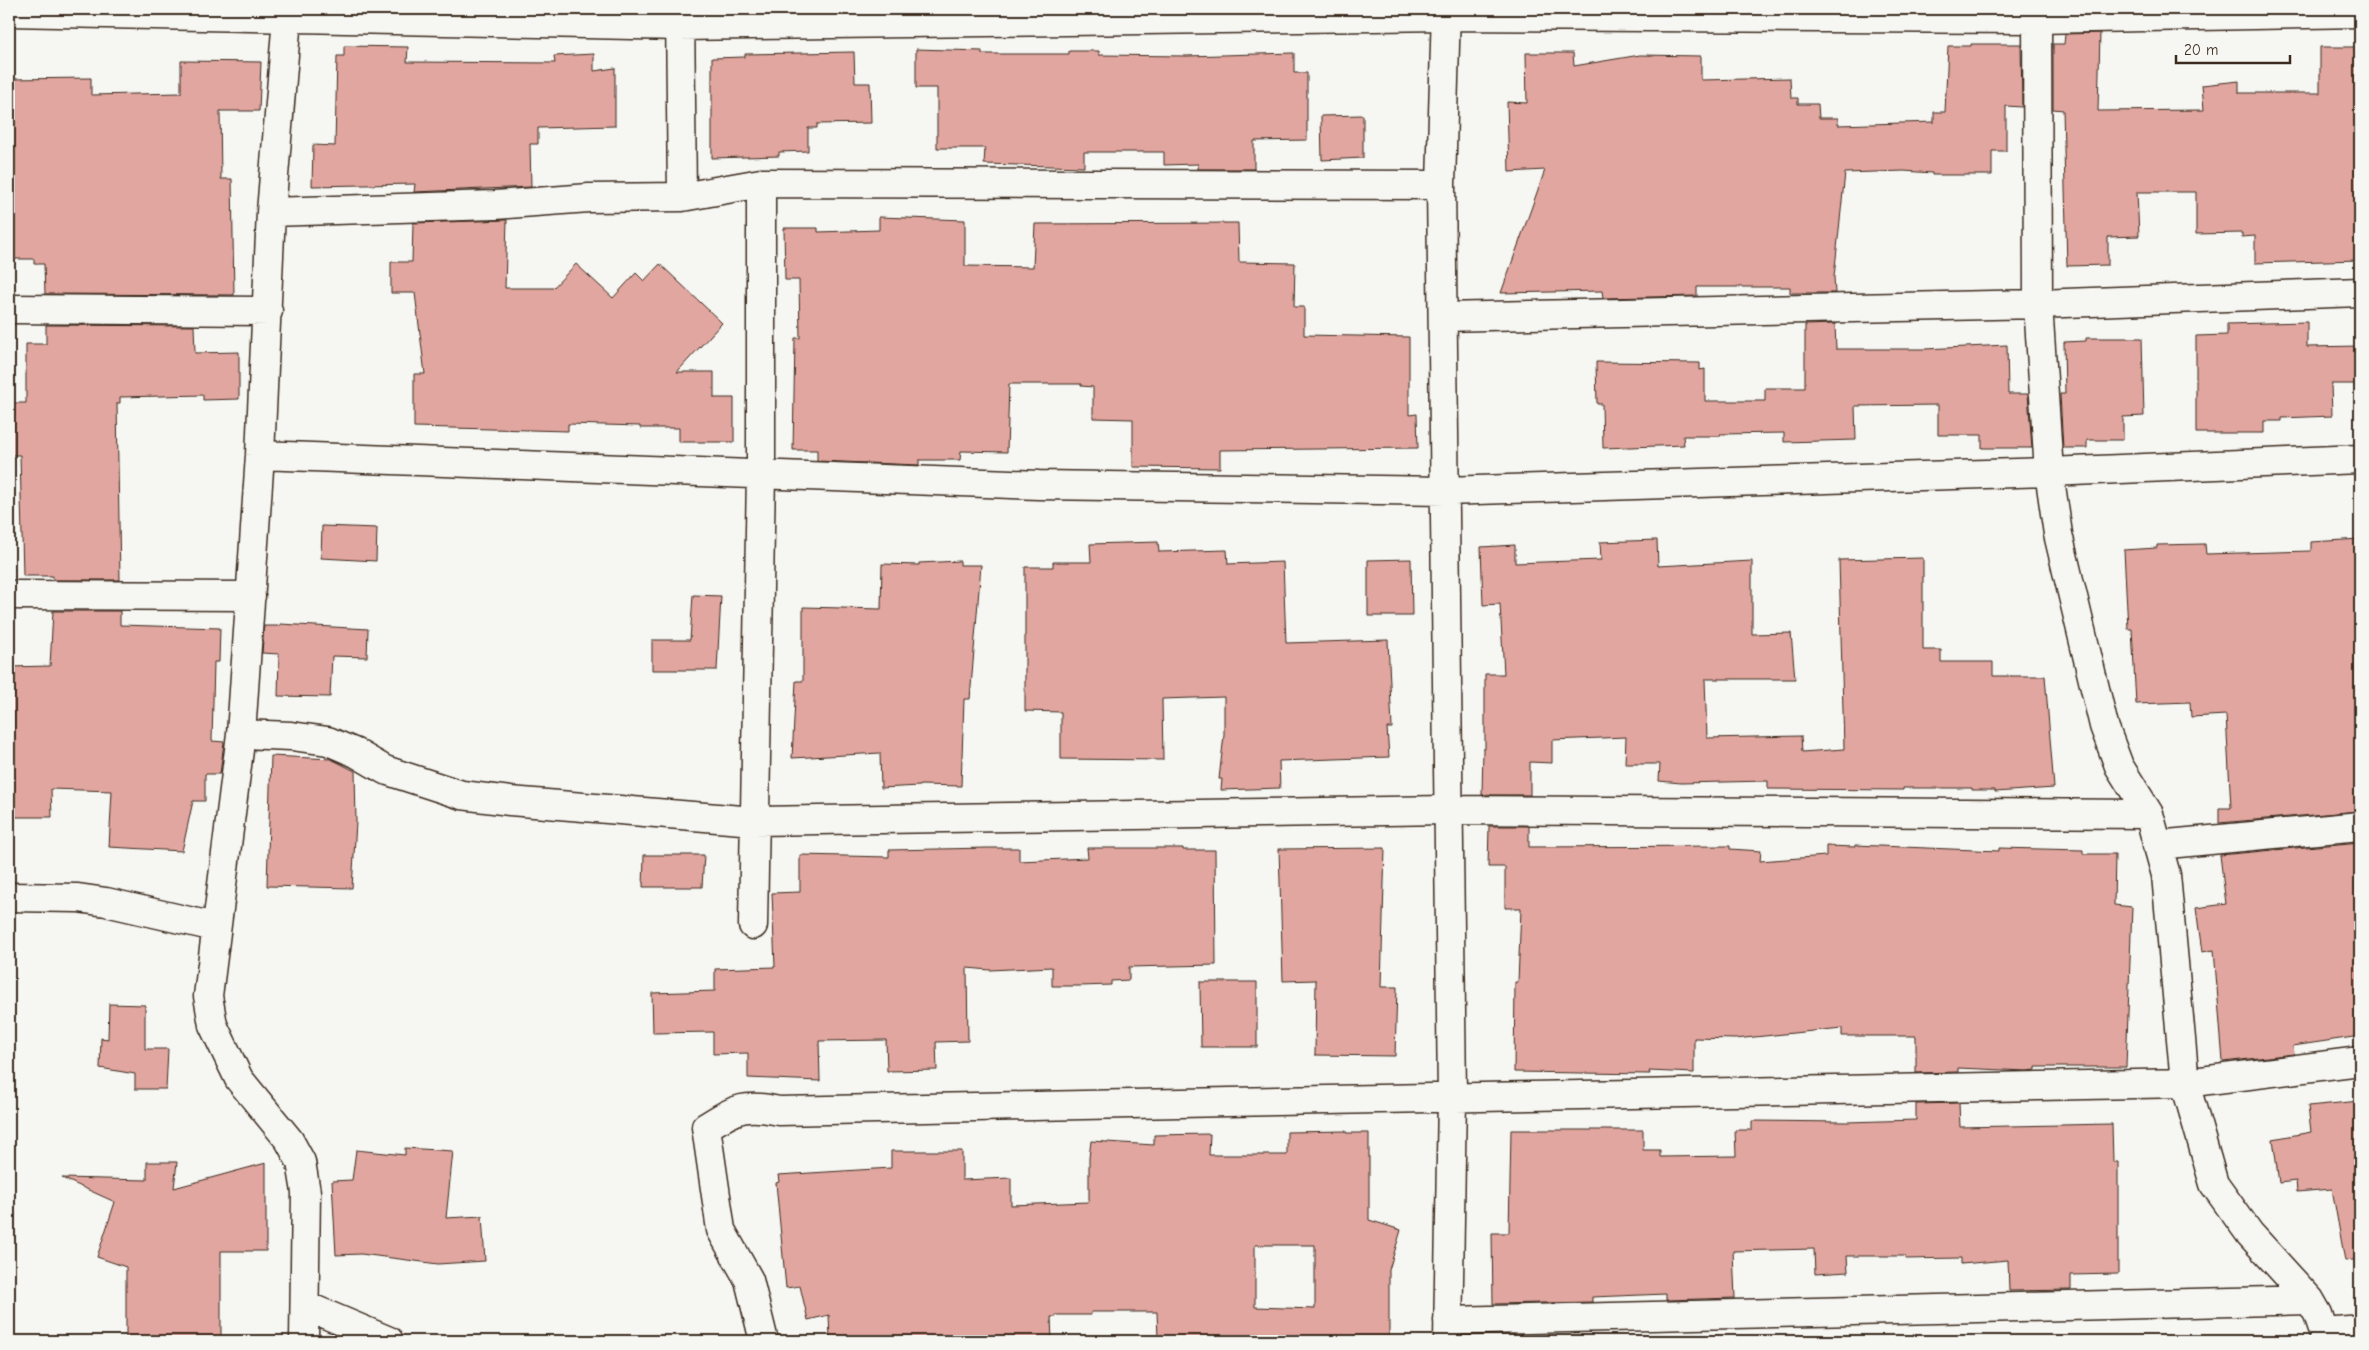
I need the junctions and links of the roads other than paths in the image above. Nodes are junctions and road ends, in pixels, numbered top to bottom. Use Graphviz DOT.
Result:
graph roads {
  1 [pos="9,12"];
  2 [pos="1446,12"];
  3 [pos="2037,14"];
  4 [pos="2360,14"];
  5 [pos="287,18"];
  6 [pos="680,18"];
  7 [pos="761,183"];
  8 [pos="1442,185"];
  9 [pos="682,197"];
  10 [pos="271,212"];
  11 [pos="2360,292"];
  12 [pos="2038,304"];
  13 [pos="9,309"];
  14 [pos="268,310"];
  15 [pos="1443,317"];
  16 [pos="260,455"];
  17 [pos="2360,459"];
  18 [pos="2049,472"];
  19 [pos="761,474"];
  20 [pos="1445,492"];
  21 [pos="9,594"];
  22 [pos="251,596"];
  23 [pos="241,734"];
  24 [pos="1447,810"];
  25 [pos="2150,814"];
  26 [pos="754,821"];
  27 [pos="2360,826"];
  28 [pos="2157,845"];
  29 [pos="9,897"];
  30 [pos="753,925"];
  31 [pos="216,927"];
  32 [pos="2360,1061"];
  33 [pos="2185,1082"];
  34 [pos="1452,1096"];
  35 [pos="2310,1300"];
  36 [pos="306,1306"];
  37 [pos="2360,1329"];
  38 [pos="1448,1331"];
  39 [pos="2324,1337"];
  40 [pos="304,1341"];
  41 [pos="389,1341"];
  42 [pos="764,1341"];
  1 -- 5 [label="street"];
  2 -- 3 [label="street"];
  2 -- 6 [label="street"];
  2 -- 8 [label="street"];
  3 -- 4 [label="street"];
  3 -- 12 [label="street"];
  5 -- 6 [label="street"];
  5 -- 10 [label="street"];
  6 -- 9 [label="street"];
  7 -- 8 [label="street"];
  7 -- 9 [label="street"];
  7 -- 19 [label="street"];
  8 -- 15 [label="street"];
  9 -- 10 [label="street"];
  10 -- 14 [label="street"];
  11 -- 12 [label="street"];
  12 -- 15 [label="street"];
  12 -- 18 [label="street"];
  13 -- 14 [label="street"];
  14 -- 16 [label="street"];
  15 -- 20 [label="street"];
  16 -- 19 [label="street"];
  16 -- 22 [label="street"];
  17 -- 18 [label="street"];
  18 -- 20 [label="street"];
  18 -- 25 [label="street"];
  19 -- 20 [label="street"];
  19 -- 26 [label="street"];
  20 -- 24 [label="street"];
  21 -- 22 [label="street"];
  22 -- 23 [label="street"];
  23 -- 26 [label="street"];
  23 -- 31 [label="street"];
  24 -- 25 [label="street"];
  24 -- 26 [label="street"];
  24 -- 34 [label="street"];
  25 -- 28 [label="street"];
  26 -- 30 [label="street"];
  27 -- 28 [label="street"];
  28 -- 33 [label="street"];
  29 -- 31 [label="street"];
  31 -- 36 [label="street"];
  32 -- 33 [label="street"];
  33 -- 34 [label="street"];
  33 -- 35 [label="street"];
  34 -- 38 [label="street"];
  34 -- 42 [label="street"];
  35 -- 38 [label="street"];
  35 -- 39 [label="street"];
  36 -- 40 [label="street"];
  36 -- 41 [label="street"];
  37 -- 39 [label="street"];
}
